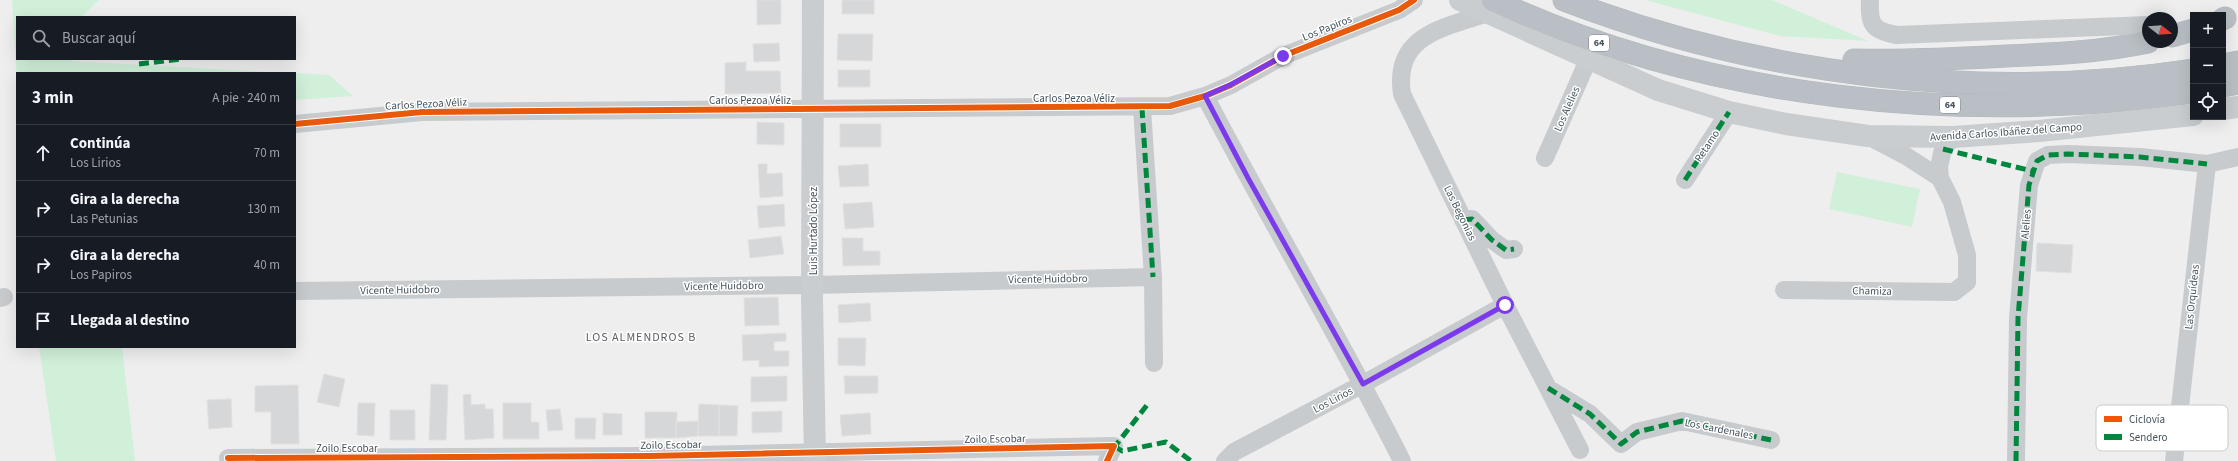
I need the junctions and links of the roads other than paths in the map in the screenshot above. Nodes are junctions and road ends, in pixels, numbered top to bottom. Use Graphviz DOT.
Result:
graph roads {
  1 [pos="813,0"];
  2 [pos="1414,0"];
  3 [pos="1460,0"];
  4 [pos="1564,0"];
  5 [pos="1870,0"];
  6 [pos="1491,7"];
  7 [pos="2190,22"];
  8 [pos="2178,23"];
  9 [pos="2142,25"];
  10 [pos="2190,31"];
  11 [pos="2178,34"];
  12 [pos="2142,43"];
  13 [pos="1757,56"];
  14 [pos="1588,60"];
  15 [pos="2238,62"];
  16 [pos="2226,64"];
  17 [pos="2190,70"];
  18 [pos="2238,84"];
  19 [pos="2226,86"];
  20 [pos="2190,92"];
  21 [pos="1205,96"];
  22 [pos="2238,107"];
  23 [pos="1142,108"];
  24 [pos="2226,109"];
  25 [pos="812,110"];
  26 [pos="1729,112"];
  27 [pos="2190,114"];
  28 [pos="296,124"];
  29 [pos="1868,136"];
  30 [pos="1953,137"];
  31 [pos="2238,157"];
  32 [pos="1545,158"];
  33 [pos="2207,164"];
  34 [pos="1940,178"];
  35 [pos="1685,180"];
  36 [pos="1463,220"];
  37 [pos="1514,249"];
  38 [pos="1153,277"];
  39 [pos="813,285"];
  40 [pos="1784,290"];
  41 [pos="296,291"];
  42 [pos="1505,305"];
  43 [pos="1154,363"];
  44 [pos="1363,384"];
  45 [pos="1548,388"];
  46 [pos="2180,405"];
  47 [pos="1771,440"];
  48 [pos="1580,450"];
  49 [pos="2175,451"];
  50 [pos="1110,453"];
  51 [pos="815,457"];
  52 [pos="228,458"];
  53 [pos="1225,461"];
  54 [pos="1402,461"];
  55 [pos="2016,461"];
  56 [pos="2174,461"];
  1 -- 25 [label="main road, Luis Hurtado López"];
  2 -- 21 [label="street, Los Papiros"];
  3 -- 6 [label="main road, Avenida Carlos Ibáñez del Campo"];
  4 -- 13 [label="highway, 64"];
  5 -- 9 [label="street"];
  6 -- 14 [label="main road, Avenida Carlos Ibáñez del Campo"];
  6 -- 20 [label="highway, Avenida Carlos Ibáñez del Campo / 64"];
  6 -- 36 [label="street, Las Begonias"];
  7 -- 8 [label="street"];
  10 -- 11 [label="highway"];
  12 -- 13 [label="highway"];
  13 -- 17 [label="highway, 64"];
  14 -- 26 [label="main road, Avenida Carlos Ibáñez del Campo"];
  14 -- 32 [label="street, Los Alelies"];
  15 -- 16 [label="highway"];
  18 -- 19 [label="highway"];
  21 -- 23 [label="street, Carlos Pezoa Véliz"];
  21 -- 44 [label="street"];
  22 -- 24 [label="main road"];
  23 -- 25 [label="street, Carlos Pezoa Véliz"];
  23 -- 38 [label="street"];
  25 -- 28 [label="street, Carlos Pezoa Véliz"];
  25 -- 39 [label="main road, Luis Hurtado López"];
  26 -- 29 [label="main road, Avenida Carlos Ibáñez del Campo"];
  26 -- 35 [label="street, Retamo"];
  27 -- 30 [label="main road, Avenida Carlos Ibáñez del Campo"];
  29 -- 30 [label="main road, Avenida Carlos Ibáñez del Campo"];
  29 -- 34 [label="street"];
  30 -- 34 [label="street"];
  31 -- 33 [label="street"];
  33 -- 46 [label="street, Las Orquídeas"];
  33 -- 55 [label="street, Alelies"];
  34 -- 40 [label="street, Chamiza"];
  36 -- 37 [label="street"];
  36 -- 42 [label="street, Las Begonias"];
  38 -- 39 [label="street, Vicente Huidobro"];
  38 -- 43 [label="street"];
  39 -- 41 [label="street, Vicente Huidobro"];
  39 -- 51 [label="main road, Luis Hurtado López"];
  42 -- 44 [label="street, Los Lirios"];
  42 -- 45 [label="street, Las Begonias"];
  44 -- 53 [label="street, Los Lirios"];
  44 -- 54 [label="street"];
  45 -- 47 [label="street, Los Cardenales"];
  45 -- 48 [label="street, Las Begonias"];
  49 -- 56 [label="street, Las Orquídeas"];
  50 -- 51 [label="street, Zoilo Escobar"];
  51 -- 52 [label="street, Zoilo Escobar"];
}
